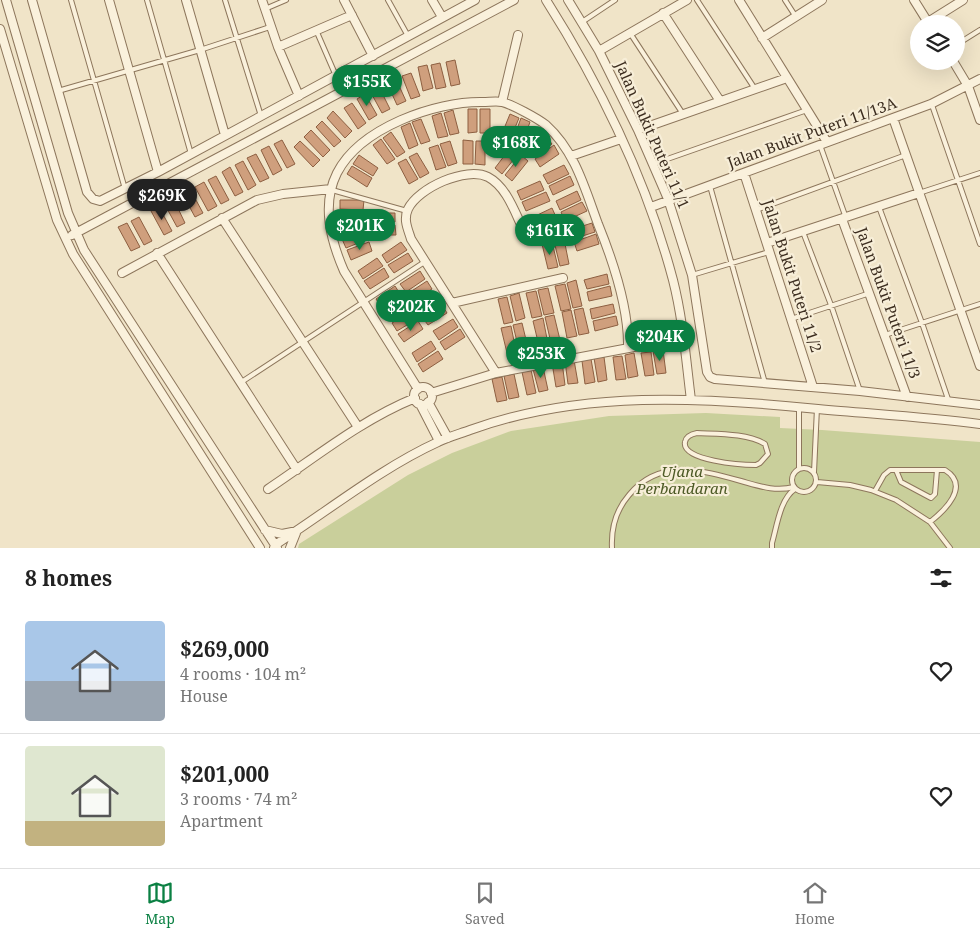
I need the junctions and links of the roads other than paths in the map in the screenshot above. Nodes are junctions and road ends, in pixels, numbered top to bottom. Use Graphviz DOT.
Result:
graph roads {
  1 [pos="6,0"];
  2 [pos="32,0"];
  3 [pos="71,0"];
  4 [pos="109,0"];
  5 [pos="147,0"];
  6 [pos="186,0"];
  7 [pos="225,0"];
  8 [pos="262,0"];
  9 [pos="286,0"];
  10 [pos="344,0"];
  11 [pos="388,0"];
  12 [pos="432,0"];
  13 [pos="475,0"];
  14 [pos="514,0"];
  15 [pos="546,0"];
  16 [pos="568,0"];
  17 [pos="615,0"];
  18 [pos="686,0"];
  19 [pos="697,0"];
  20 [pos="739,0"];
  21 [pos="785,0"];
  22 [pos="822,0"];
  23 [pos="914,0"];
  24 [pos="963,0"];
  25 [pos="264,9"];
  26 [pos="663,14"];
  27 [pos="924,15"];
  28 [pos="941,15"];
  29 [pos="352,16"];
  30 [pos="442,17"];
  31 [pos="796,17"];
  32 [pos="582,22"];
  33 [pos="270,27"];
  34 [pos="0,29"];
  35 [pos="316,30"];
  36 [pos="980,30"];
  37 [pos="630,33"];
  38 [pos="518,35"];
  39 [pos="408,36"];
  40 [pos="762,38"];
  41 [pos="236,39"];
  42 [pos="965,39"];
  43 [pos="278,47"];
  44 [pos="200,50"];
  45 [pos="598,51"];
  46 [pos="373,56"];
  47 [pos="163,59"];
  48 [pos="128,69"];
  49 [pos="958,70"];
  50 [pos="336,76"];
  51 [pos="787,78"];
  52 [pos="980,79"];
  53 [pos="94,80"];
  54 [pos="968,86"];
  55 [pos="756,89"];
  56 [pos="58,91"];
  57 [pos="299,96"];
  58 [pos="502,102"];
  59 [pos="720,102"];
  60 [pos="932,104"];
  61 [pos="807,110"];
  62 [pos="684,114"];
  63 [pos="261,116"];
  64 [pos="893,118"];
  65 [pos="980,120"];
  66 [pos="638,130"];
  67 [pos="225,135"];
  68 [pos="621,139"];
  69 [pos="823,144"];
  70 [pos="191,154"];
  71 [pos="906,155"];
  72 [pos="571,156"];
  73 [pos="652,164"];
  74 [pos="158,172"];
  75 [pos="744,173"];
  76 [pos="980,173"];
  77 [pos="958,181"];
  78 [pos="833,182"];
  79 [pos="710,186"];
  80 [pos="125,189"];
  81 [pos="331,189"];
  82 [pos="919,193"];
  83 [pos="668,199"];
  84 [pos="651,206"];
  85 [pos="880,207"];
  86 [pos="756,210"];
  87 [pos="407,211"];
  88 [pos="222,218"];
  89 [pos="844,219"];
  90 [pos="524,231"];
  91 [pos="803,232"];
  92 [pos="76,233"];
  93 [pos="66,239"];
  94 [pos="767,244"];
  95 [pos="980,244"];
  96 [pos="769,252"];
  97 [pos="157,253"];
  98 [pos="426,262"];
  99 [pos="731,263"];
  100 [pos="122,273"];
  101 [pos="692,275"];
  102 [pos="563,278"];
  103 [pos="870,293"];
  104 [pos="364,302"];
  105 [pos="452,303"];
  106 [pos="980,304"];
  107 [pos="830,305"];
  108 [pos="961,311"];
  109 [pos="791,319"];
  110 [pos="922,323"];
  111 [pos="885,335"];
  112 [pos="302,342"];
  113 [pos="650,344"];
  114 [pos="628,348"];
  115 [pos="980,366"];
  116 [pos="496,373"];
  117 [pos="240,383"];
  118 [pos="765,383"];
  119 [pos="813,387"];
  120 [pos="418,389"];
  121 [pos="860,391"];
  122 [pos="431,393"];
  123 [pos="907,397"];
  124 [pos="691,400"];
  125 [pos="421,402"];
  126 [pos="949,402"];
  127 [pos="800,406"];
  128 [pos="980,406"];
  129 [pos="817,408"];
  130 [pos="980,424"];
  131 [pos="358,426"];
  132 [pos="448,438"];
  133 [pos="439,441"];
  134 [pos="706,459"];
  135 [pos="799,469"];
  136 [pos="297,470"];
  137 [pos="896,470"];
  138 [pos="937,470"];
  139 [pos="703,471"];
  140 [pos="814,472"];
  141 [pos="817,482"];
  142 [pos="794,488"];
  143 [pos="268,489"];
  144 [pos="875,492"];
  145 [pos="930,522"];
  146 [pos="265,530"];
  147 [pos="297,531"];
  148 [pos="254,539"];
  149 [pos="275,547"];
  150 [pos="260,548"];
  151 [pos="290,548"];
  152 [pos="612,548"];
  153 [pos="772,548"];
  154 [pos="950,548"];
  1 -- 92 [label="street"];
  2 -- 56 [label="street"];
  3 -- 53 [label="lane"];
  4 -- 48 [label="street"];
  5 -- 47 [label="lane"];
  6 -- 44 [label="street"];
  7 -- 41 [label="lane"];
  8 -- 25 [label="street"];
  9 -- 25 [label="lane"];
  10 -- 29 [label="street"];
  11 -- 39 [label="lane"];
  12 -- 30 [label="street"];
  13 -- 30 [label="street"];
  14 -- 92 [label="street"];
  15 -- 68 [label="street"];
  16 -- 32 [label="street, Jalan Bukit Puteri 11/1"];
  17 -- 32 [label="lane"];
  18 -- 26 [label="street"];
  19 -- 55 [label="lane"];
  20 -- 40 [label="street"];
  21 -- 31 [label="lane"];
  22 -- 31 [label="street"];
  23 -- 27 [label="street"];
  24 -- 28 [label="street"];
  25 -- 33 [label="street"];
  26 -- 37 [label="street"];
  26 -- 59 [label="street"];
  29 -- 35 [label="street"];
  29 -- 46 [label="street"];
  30 -- 39 [label="street"];
  31 -- 40 [label="street"];
  32 -- 45 [label="street, Jalan Bukit Puteri 11/1"];
  33 -- 41 [label="lane"];
  33 -- 43 [label="street"];
  34 -- 93 [label="street"];
  35 -- 43 [label="street"];
  35 -- 50 [label="lane"];
  36 -- 42 [label="lane"];
  37 -- 45 [label="street"];
  37 -- 62 [label="lane"];
  38 -- 58 [label="street"];
  39 -- 46 [label="street"];
  40 -- 51 [label="street"];
  41 -- 44 [label="lane"];
  41 -- 63 [label="lane"];
  43 -- 57 [label="street"];
  44 -- 47 [label="lane"];
  44 -- 67 [label="street"];
  45 -- 66 [label="street, Jalan Bukit Puteri 11/1"];
  46 -- 50 [label="street"];
  47 -- 48 [label="lane"];
  47 -- 70 [label="lane"];
  48 -- 53 [label="lane"];
  48 -- 74 [label="street"];
  49 -- 54 [label="street"];
  50 -- 57 [label="street"];
  51 -- 55 [label="street"];
  51 -- 61 [label="street"];
  52 -- 54 [label="street, Jalan Bukit Puteri 11/13A"];
  53 -- 56 [label="lane"];
  53 -- 80 [label="lane"];
  54 -- 60 [label="street, Jalan Bukit Puteri 11/13A"];
  54 -- 65 [label="street"];
  55 -- 59 [label="street"];
  56 -- 80 [label="street"];
  57 -- 63 [label="street"];
  58 -- 72 [label="street"];
  58 -- 81 [label="street"];
  59 -- 62 [label="street"];
  60 -- 64 [label="street, Jalan Bukit Puteri 11/13A"];
  60 -- 77 [label="lane"];
  61 -- 69 [label="street"];
  61 -- 73 [label="lane"];
  62 -- 66 [label="street"];
  63 -- 67 [label="street"];
  64 -- 69 [label="street, Jalan Bukit Puteri 11/13A"];
  64 -- 71 [label="street"];
  66 -- 73 [label="street, Jalan Bukit Puteri 11/1"];
  67 -- 70 [label="street"];
  68 -- 72 [label="street"];
  68 -- 84 [label="street"];
  69 -- 75 [label="street, Jalan Bukit Puteri 11/13A"];
  69 -- 78 [label="lane"];
  70 -- 74 [label="street"];
  71 -- 78 [label="lane"];
  71 -- 82 [label="street"];
  72 -- 114 [label="street"];
  73 -- 83 [label="street, Jalan Bukit Puteri 11/1"];
  74 -- 80 [label="street"];
  75 -- 79 [label="street, Jalan Bukit Puteri 11/13A"];
  75 -- 86 [label="street, Jalan Bukit Puteri 11/2"];
  76 -- 77 [label="lane"];
  77 -- 82 [label="lane"];
  77 -- 95 [label="lane"];
  78 -- 86 [label="lane"];
  78 -- 89 [label="lane"];
  79 -- 83 [label="street, Jalan Bukit Puteri 11/13A"];
  79 -- 99 [label="lane"];
  81 -- 87 [label="lane"];
  81 -- 88 [label="street"];
  81 -- 104 [label="street"];
  82 -- 85 [label="street"];
  82 -- 108 [label="street"];
  83 -- 84 [label="street, Jalan Bukit Puteri 11/13A"];
  83 -- 101 [label="street, Jalan Bukit Puteri 11/1"];
  84 -- 124 [label="street"];
  85 -- 89 [label="street"];
  85 -- 110 [label="lane"];
  86 -- 94 [label="street, Jalan Bukit Puteri 11/2"];
  87 -- 90 [label="street"];
  87 -- 98 [label="street"];
  88 -- 97 [label="street"];
  88 -- 112 [label="street"];
  89 -- 91 [label="street"];
  89 -- 103 [label="street, Jalan Bukit Puteri 11/3"];
  91 -- 94 [label="street"];
  91 -- 107 [label="lane"];
  92 -- 93 [label="street"];
  92 -- 146 [label="street"];
  93 -- 148 [label="street"];
  94 -- 96 [label="street, Jalan Bukit Puteri 11/2"];
  96 -- 99 [label="lane"];
  96 -- 109 [label="street, Jalan Bukit Puteri 11/2"];
  97 -- 100 [label="street"];
  97 -- 117 [label="street"];
  98 -- 104 [label="lane"];
  98 -- 105 [label="street"];
  99 -- 101 [label="lane"];
  99 -- 118 [label="lane"];
  101 -- 118 [label="street, Jalan Bukit Puteri 11/1"];
  102 -- 105 [label="street"];
  103 -- 107 [label="lane"];
  103 -- 111 [label="street, Jalan Bukit Puteri 11/3"];
  104 -- 112 [label="lane"];
  104 -- 120 [label="street"];
  105 -- 116 [label="street"];
  106 -- 108 [label="lane"];
  107 -- 109 [label="lane"];
  107 -- 121 [label="lane"];
  108 -- 110 [label="lane"];
  108 -- 115 [label="street"];
  109 -- 119 [label="street, Jalan Bukit Puteri 11/2"];
  110 -- 111 [label="lane"];
  110 -- 126 [label="lane"];
  111 -- 123 [label="street, Jalan Bukit Puteri 11/3"];
  112 -- 117 [label="lane"];
  112 -- 131 [label="street"];
  113 -- 114 [label="street"];
  114 -- 116 [label="street"];
  116 -- 122 [label="street"];
  117 -- 136 [label="street"];
  118 -- 119 [label="street"];
  119 -- 121 [label="street"];
  120 -- 122 [label="street"];
  120 -- 125 [label="street"];
  121 -- 123 [label="street"];
  122 -- 125 [label="street"];
  123 -- 126 [label="street"];
  124 -- 127 [label="street"];
  124 -- 132 [label="street"];
  125 -- 131 [label="street"];
  125 -- 132 [label="street"];
  125 -- 133 [label="street"];
  126 -- 128 [label="street"];
  127 -- 129 [label="street"];
  127 -- 135 [label="lane"];
  129 -- 130 [label="street"];
  129 -- 140 [label="lane"];
  131 -- 136 [label="street"];
  132 -- 133 [label="street"];
  133 -- 147 [label="street"];
  134 -- 134 [label="lane"];
  134 -- 139 [label="lane"];
  135 -- 140 [label="lane"];
  135 -- 142 [label="lane"];
  136 -- 143 [label="street"];
  137 -- 138 [label="lane"];
  137 -- 138 [label="lane"];
  137 -- 144 [label="lane"];
  138 -- 145 [label="lane"];
  139 -- 142 [label="lane"];
  139 -- 152 [label="lane"];
  140 -- 141 [label="lane"];
  141 -- 142 [label="lane"];
  141 -- 144 [label="lane"];
  142 -- 153 [label="lane"];
  144 -- 145 [label="lane"];
  145 -- 154 [label="lane"];
  146 -- 147 [label="street"];
  146 -- 149 [label="street"];
  147 -- 149 [label="street"];
  147 -- 151 [label="street"];
  148 -- 149 [label="street"];
  148 -- 150 [label="street"];
}
